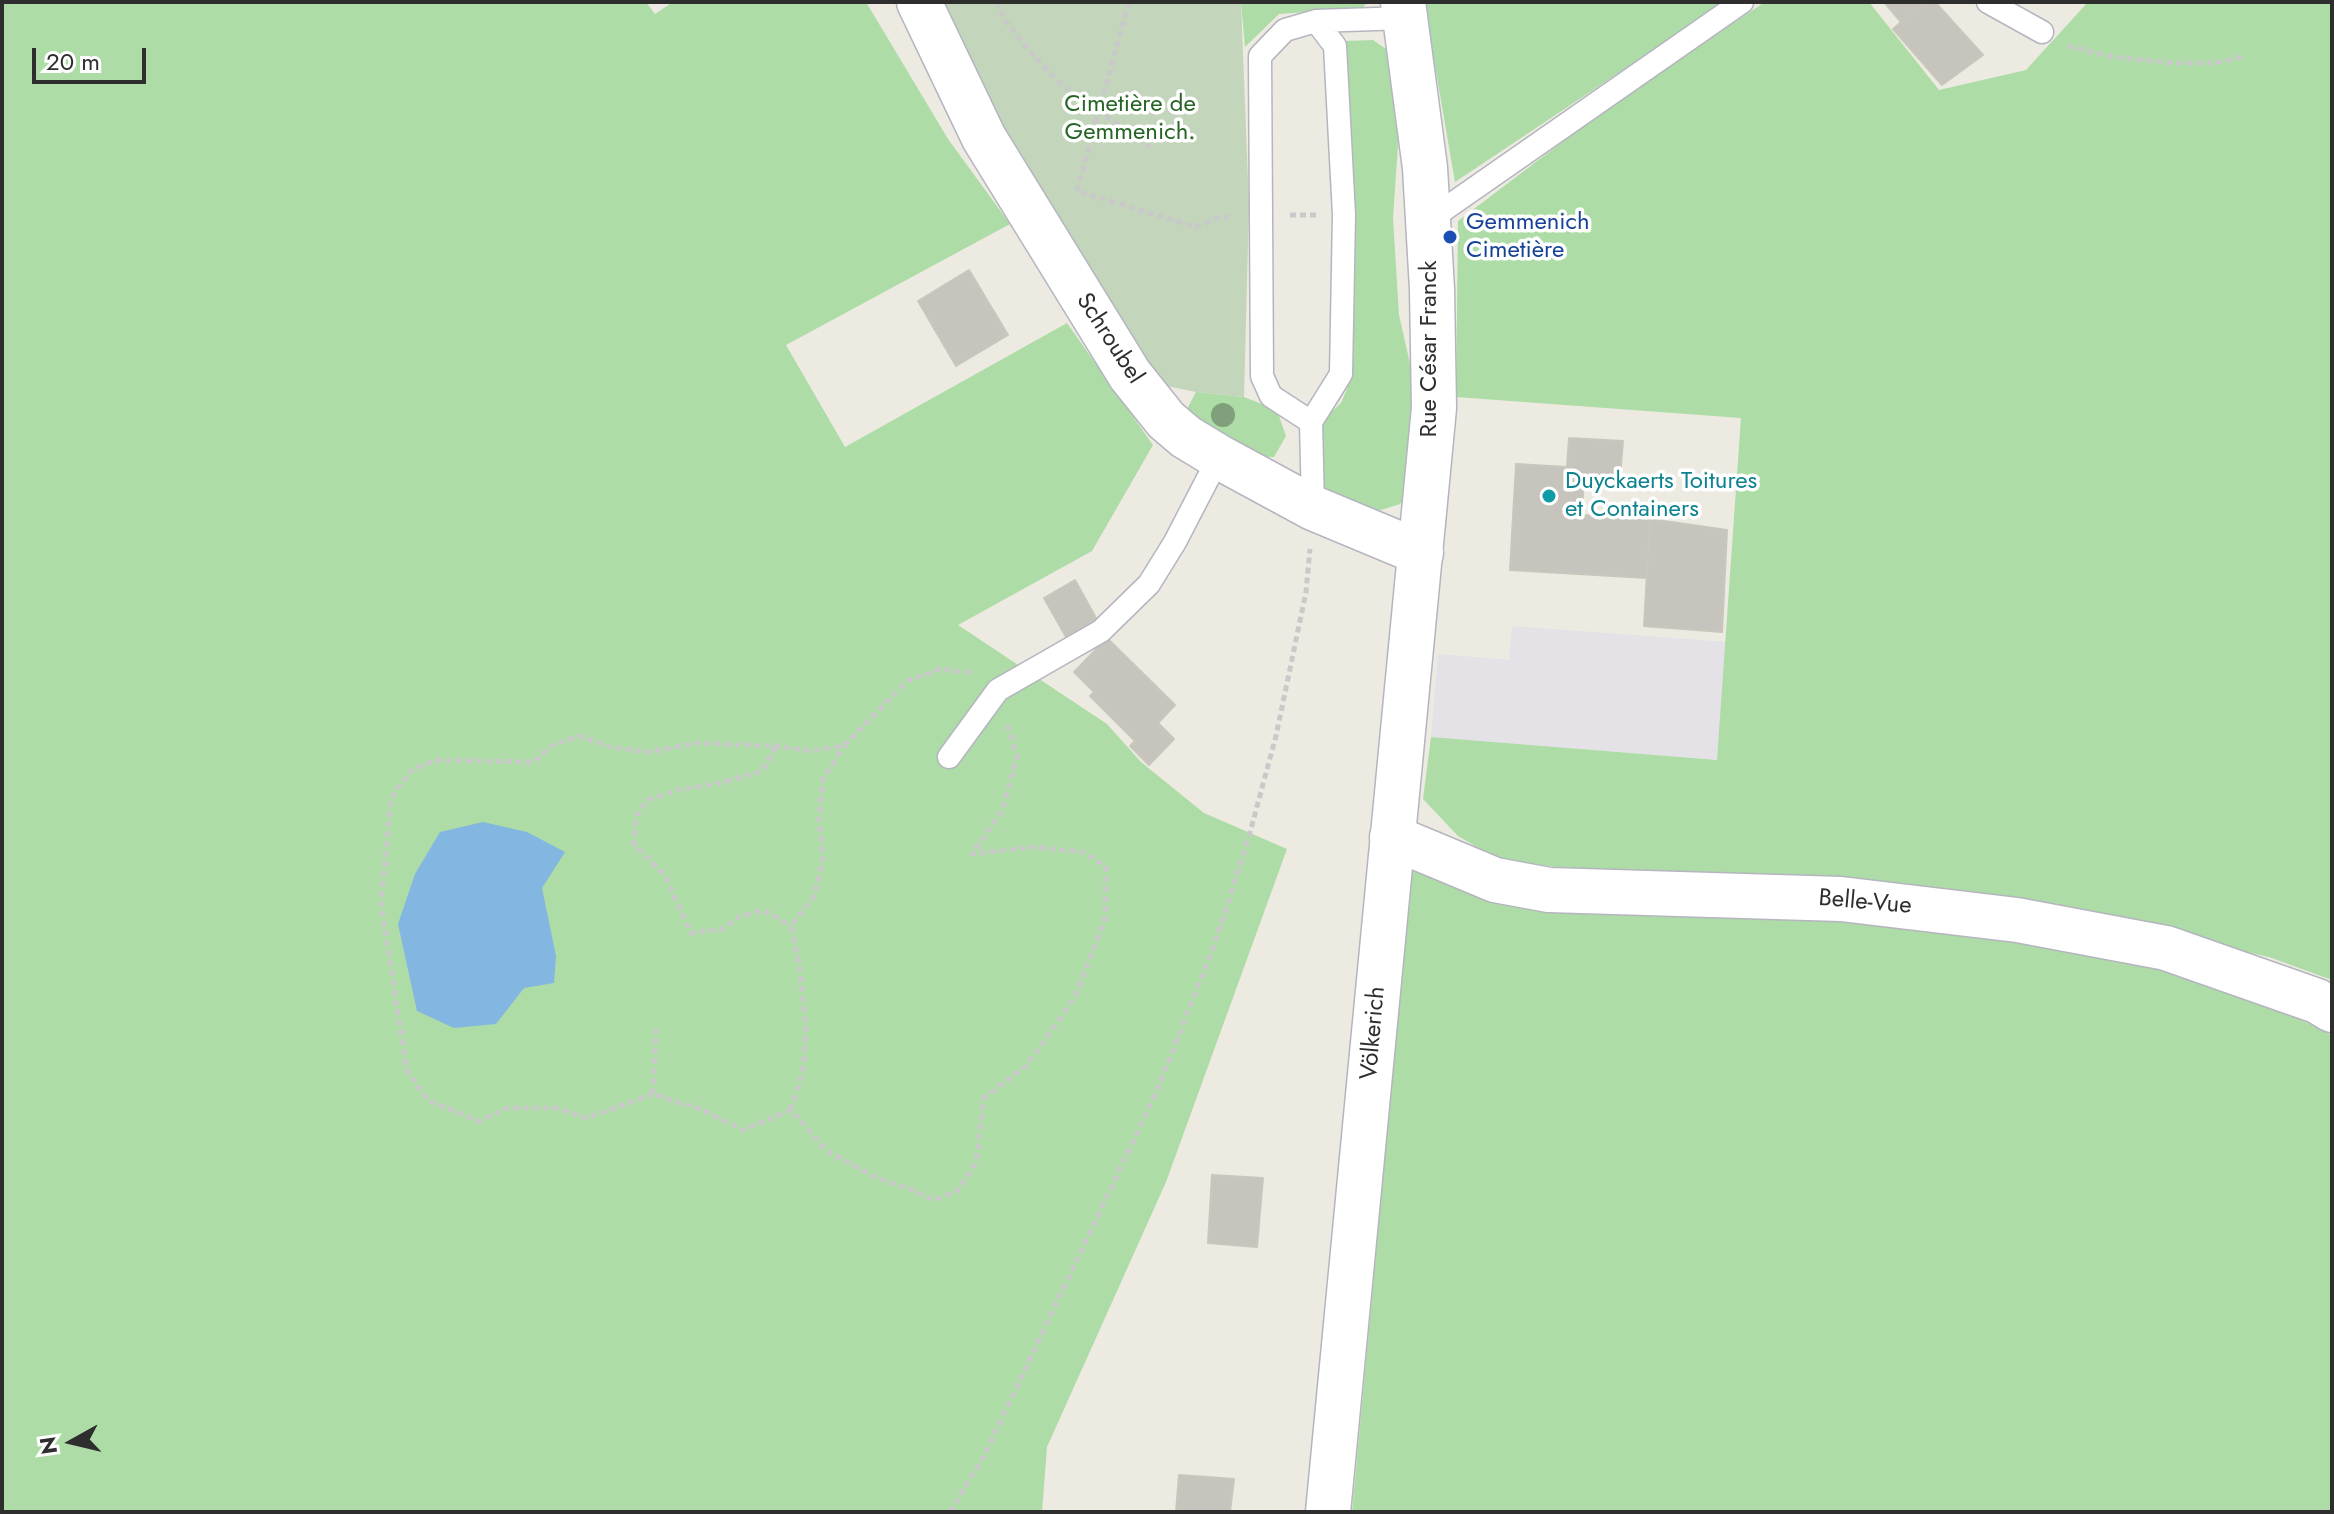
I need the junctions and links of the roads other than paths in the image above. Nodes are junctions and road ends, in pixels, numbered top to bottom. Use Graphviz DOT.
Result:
graph roads {
  1 [pos="919,2"];
  2 [pos="1742,2"];
  3 [pos="1988,2"];
  4 [pos="1405,10"];
  5 [pos="1316,21"];
  6 [pos="2042,32"];
  7 [pos="1429,220"];
  8 [pos="1311,422"];
  9 [pos="1219,457"];
  10 [pos="1313,508"];
  11 [pos="1421,553"];
  12 [pos="949,757"];
  13 [pos="1392,837"];
  14 [pos="2332,1010"];
  15 [pos="1328,1512"];
  1 -- 9 [label="street, Schroubel"];
  2 -- 7 [label="lane"];
  3 -- 6 [label="lane"];
  4 -- 5 [label="lane"];
  4 -- 7 [label="street, Rue César Franck"];
  5 -- 8 [label="lane"];
  5 -- 8 [label="lane"];
  7 -- 11 [label="street, Rue César Franck"];
  8 -- 10 [label="lane"];
  9 -- 10 [label="street, Schroubel"];
  9 -- 12 [label="lane"];
  10 -- 11 [label="street, Schroubel"];
  11 -- 13 [label="street, Völkerich"];
  13 -- 14 [label="street, Belle-Vue"];
  13 -- 15 [label="street, Völkerich"];
}
